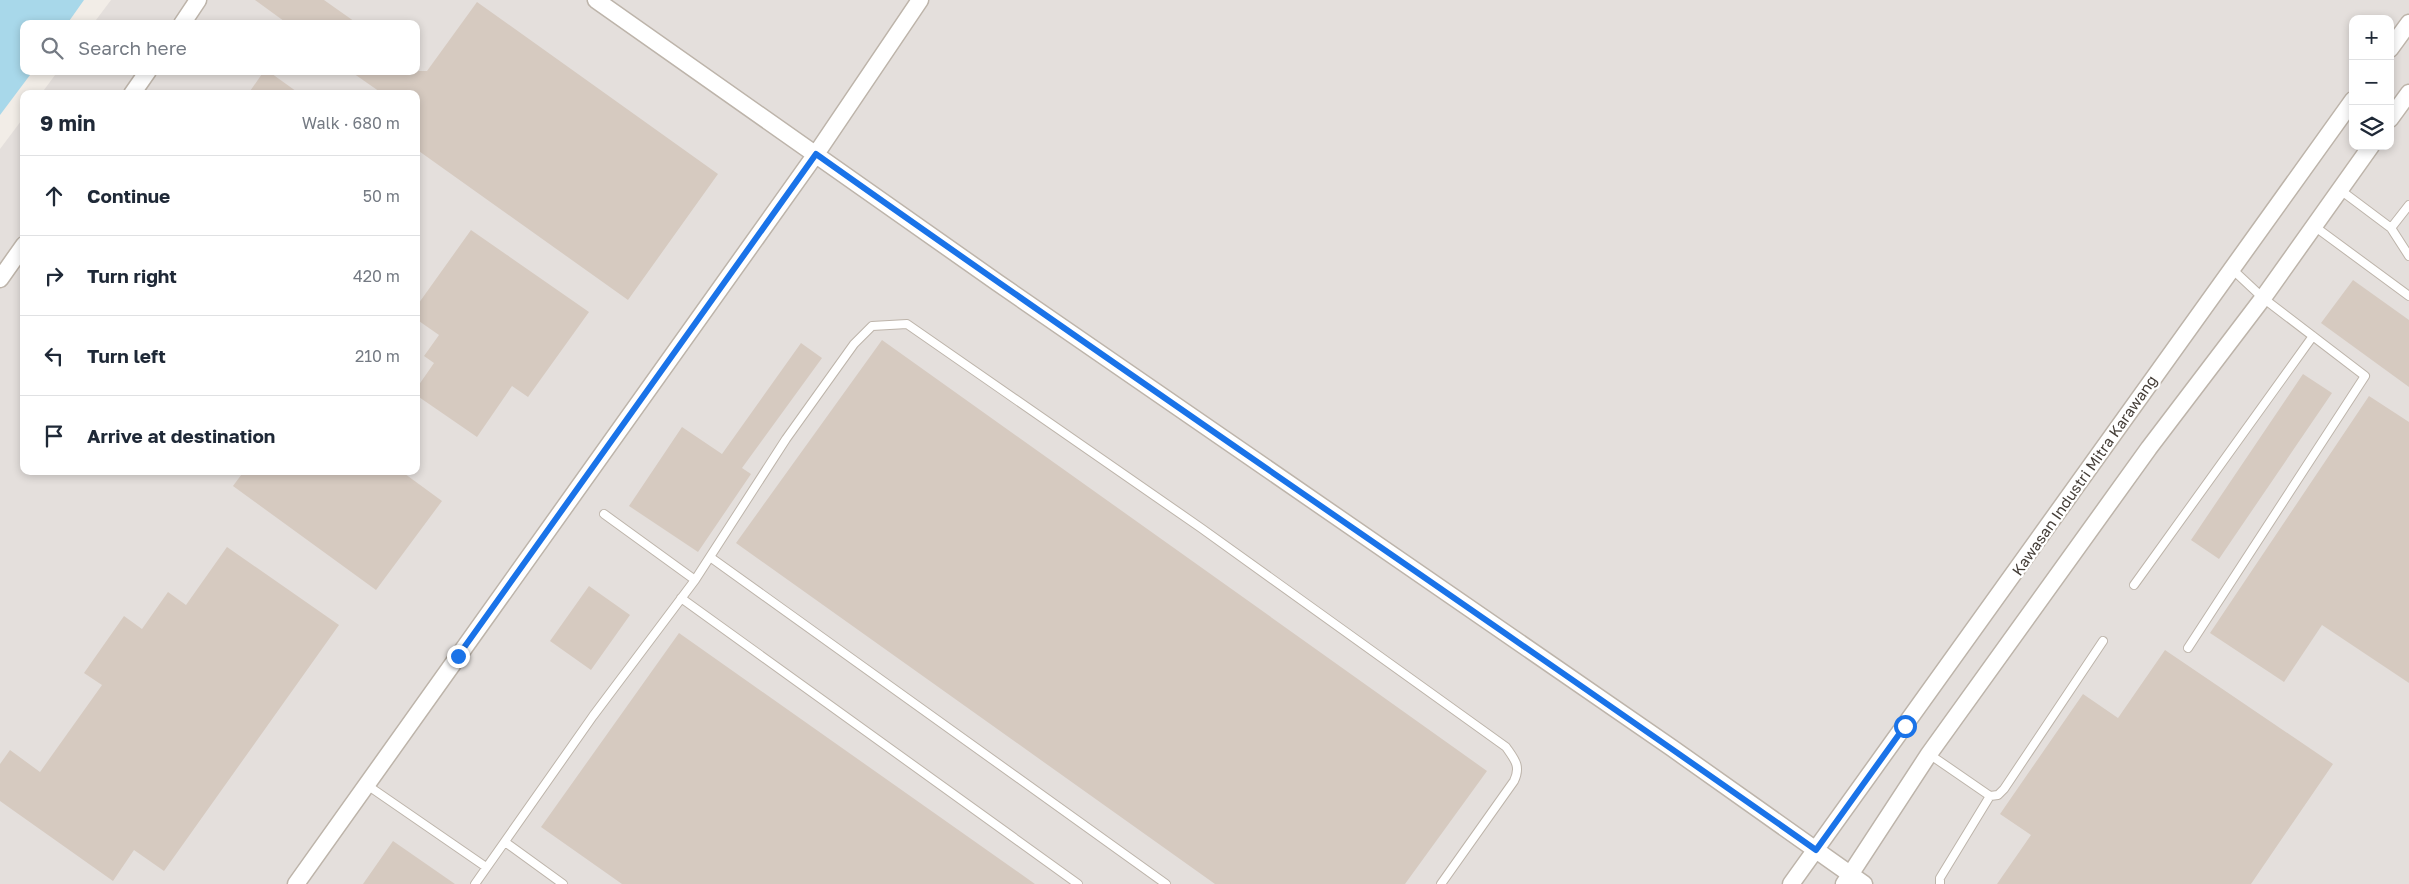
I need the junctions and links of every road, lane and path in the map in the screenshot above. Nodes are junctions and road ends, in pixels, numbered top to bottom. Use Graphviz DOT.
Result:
graph roads {
  1 [pos="198,0"];
  2 [pos="596,0"];
  3 [pos="920,0"];
  4 [pos="185,20"];
  5 [pos="2409,23"];
  6 [pos="2394,44"];
  7 [pos="145,75"];
  8 [pos="135,90"];
  9 [pos="2409,93"];
  10 [pos="2349,105"];
  11 [pos="2394,114"];
  12 [pos="2368,150"];
  13 [pos="816,154"];
  14 [pos="2340,189"];
  15 [pos="2409,205"];
  16 [pos="2314,226"];
  17 [pos="2391,228"];
  18 [pos="20,252"];
  19 [pos="2409,256"];
  20 [pos="2231,268"];
  21 [pos="0,279"];
  22 [pos="2409,296"];
  23 [pos="2263,298"];
  24 [pos="2314,336"];
  25 [pos="604,514"];
  26 [pos="710,557"];
  27 [pos="695,580"];
  28 [pos="2134,585"];
  29 [pos="681,598"];
  30 [pos="2103,641"];
  31 [pos="2188,648"];
  32 [pos="1929,754"];
  33 [pos="367,785"];
  34 [pos="1990,796"];
  35 [pos="505,842"];
  36 [pos="1816,850"];
  37 [pos="486,867"];
  38 [pos="1853,881"];
  39 [pos="296,884"];
  40 [pos="475,884"];
  41 [pos="563,884"];
  42 [pos="1078,884"];
  43 [pos="1166,884"];
  44 [pos="1441,884"];
  45 [pos="1791,884"];
  46 [pos="1940,884"];
  1 -- 4 [label="street"];
  2 -- 13 [label="street"];
  3 -- 13 [label="street"];
  5 -- 6 [label="street"];
  7 -- 8 [label="street"];
  9 -- 11 [label="street"];
  10 -- 20 [label="street, Kawasan Industri Mitra Karawang"];
  12 -- 14 [label="street"];
  13 -- 33 [label="street"];
  13 -- 36 [label="street"];
  14 -- 16 [label="street"];
  14 -- 17 [label="lane"];
  15 -- 17 [label="lane"];
  16 -- 22 [label="lane"];
  16 -- 23 [label="street"];
  17 -- 19 [label="lane"];
  18 -- 21 [label="street"];
  20 -- 23 [label="lane"];
  20 -- 36 [label="street, Kawasan Industri Mitra Karawang"];
  23 -- 24 [label="lane"];
  23 -- 32 [label="street"];
  24 -- 28 [label="lane"];
  24 -- 31 [label="lane"];
  25 -- 27 [label="lane"];
  26 -- 27 [label="lane"];
  26 -- 43 [label="lane"];
  26 -- 44 [label="lane"];
  27 -- 29 [label="lane"];
  29 -- 35 [label="lane"];
  29 -- 42 [label="lane"];
  30 -- 34 [label="lane"];
  32 -- 34 [label="lane"];
  32 -- 38 [label="street"];
  33 -- 37 [label="lane"];
  33 -- 39 [label="street"];
  34 -- 46 [label="lane"];
  35 -- 37 [label="lane"];
  35 -- 41 [label="lane"];
  36 -- 38 [label="street"];
  36 -- 45 [label="street, Kawasan Industri Mitra Karawang"];
  37 -- 40 [label="lane"];
}
